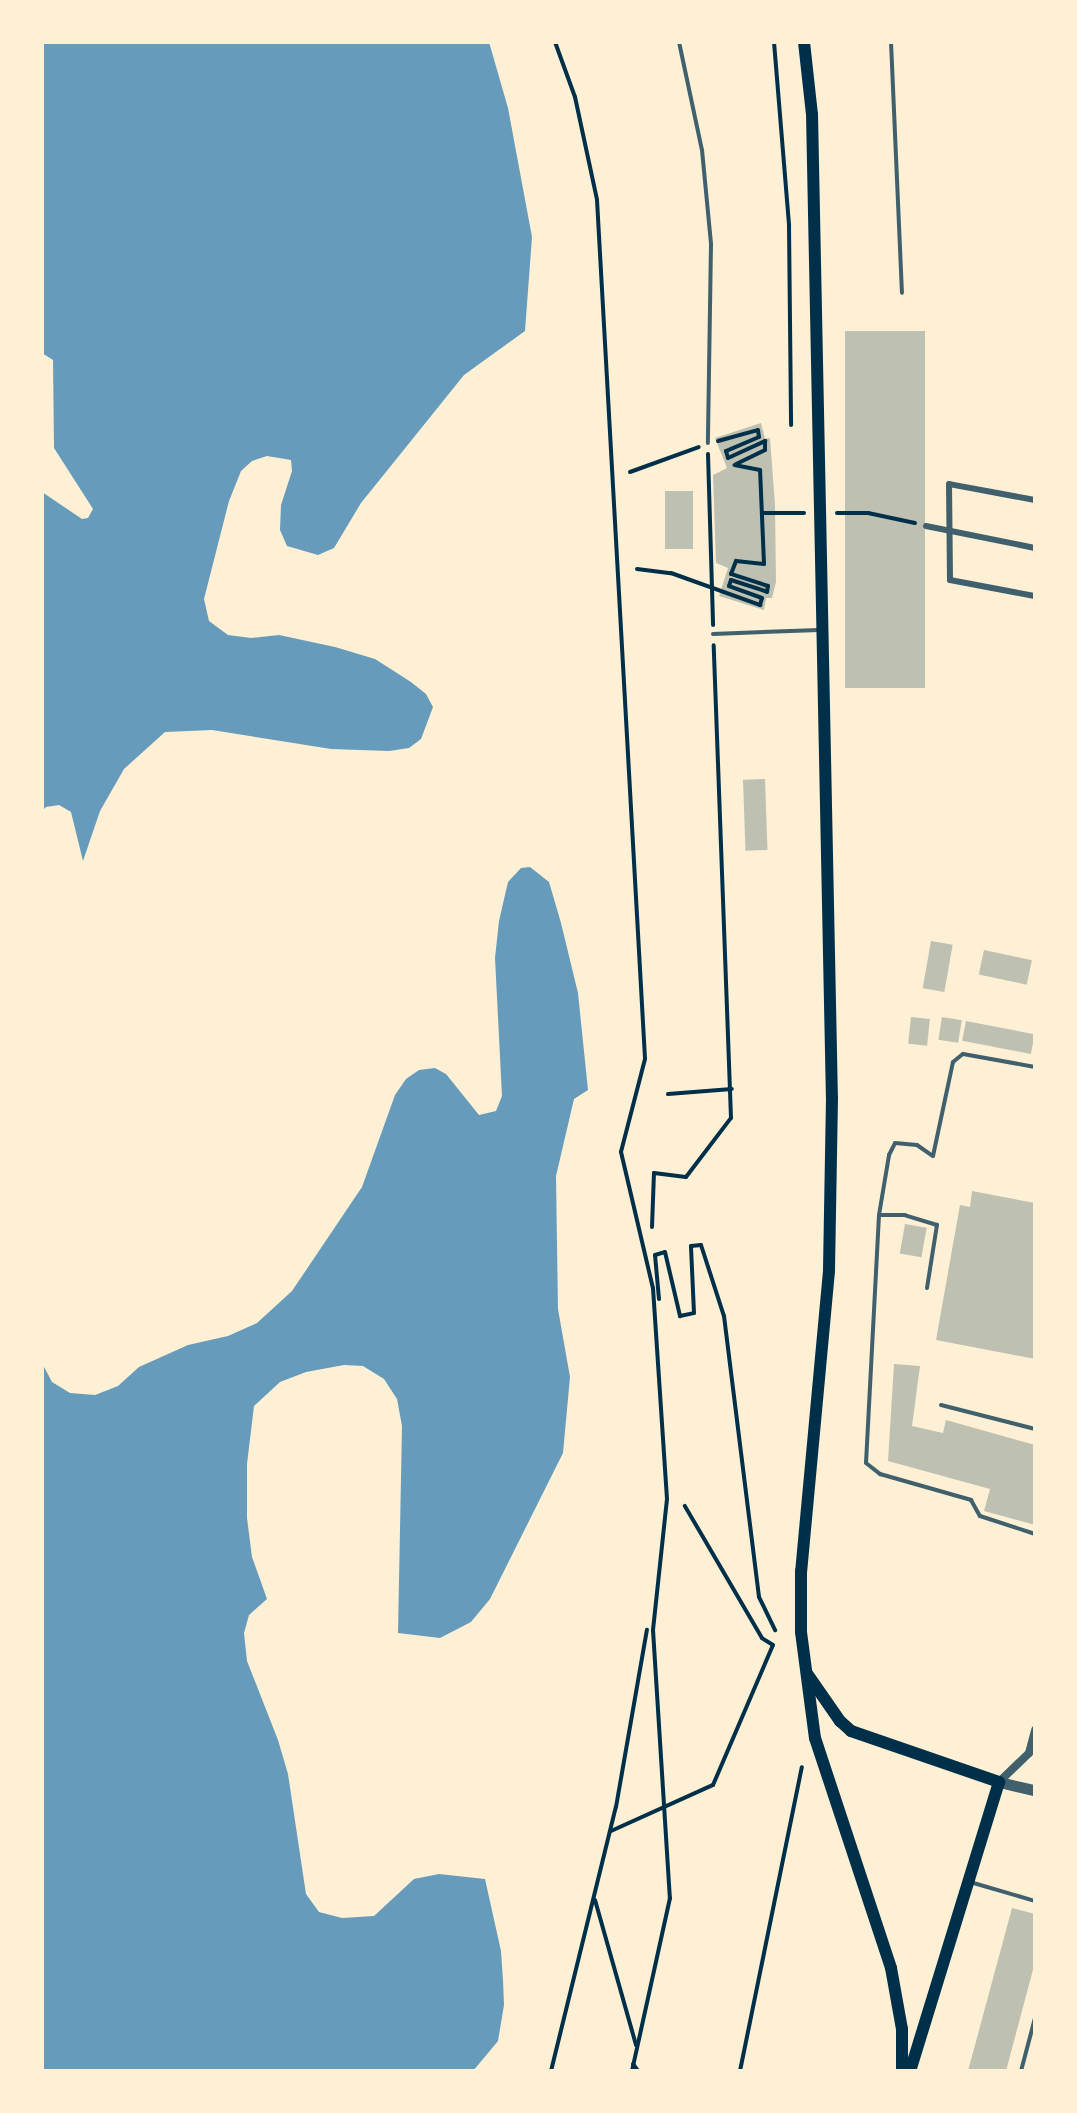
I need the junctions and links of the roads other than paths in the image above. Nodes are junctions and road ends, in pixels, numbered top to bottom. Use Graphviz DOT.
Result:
graph roads {
  1 [pos="679,42"];
  2 [pos="804,42"];
  3 [pos="891,42"];
  4 [pos="902,293"];
  5 [pos="708,443"];
  6 [pos="1035,500"];
  7 [pos="926,526"];
  8 [pos="950,531"];
  9 [pos="1035,548"];
  10 [pos="1035,596"];
  11 [pos="822,629"];
  12 [pos="713,634"];
  13 [pos="1035,1067"];
  14 [pos="879,1215"];
  15 [pos="927,1288"];
  16 [pos="941,1405"];
  17 [pos="1035,1429"];
  18 [pos="1035,1534"];
  19 [pos="806,1672"];
  20 [pos="1035,1730"];
  21 [pos="999,1782"];
  22 [pos="1035,1790"];
  23 [pos="968,1881"];
  24 [pos="1035,1901"];
  25 [pos="1035,2018"];
  26 [pos="902,2071"];
  27 [pos="910,2071"];
  28 [pos="1021,2071"];
  1 -- 5 [label="lane"];
  2 -- 11 [label="main road"];
  3 -- 4 [label="lane"];
  6 -- 8 [label="street"];
  7 -- 8 [label="street"];
  8 -- 9 [label="street"];
  8 -- 10 [label="street"];
  11 -- 12 [label="lane"];
  11 -- 19 [label="main road"];
  13 -- 14 [label="lane"];
  14 -- 15 [label="lane"];
  14 -- 18 [label="lane"];
  16 -- 17 [label="lane"];
  19 -- 21 [label="main road"];
  19 -- 26 [label="main road"];
  20 -- 21 [label="street"];
  21 -- 22 [label="street"];
  21 -- 23 [label="main road"];
  23 -- 24 [label="lane"];
  23 -- 27 [label="main road"];
  25 -- 28 [label="lane"];
}
